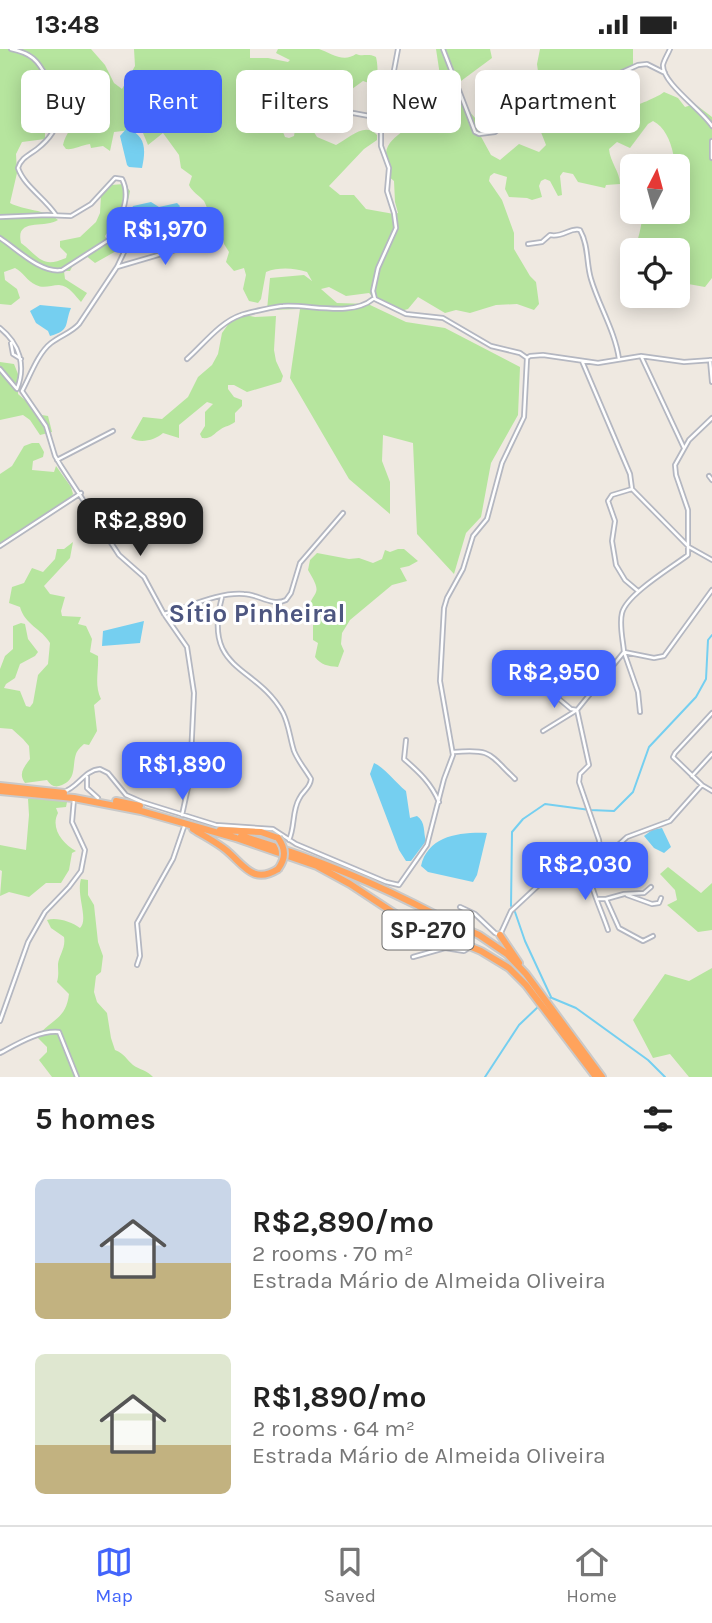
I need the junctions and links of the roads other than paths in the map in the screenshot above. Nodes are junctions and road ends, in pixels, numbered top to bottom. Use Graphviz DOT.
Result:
graph roads {
  1 [pos="11,49"];
  2 [pos="398,49"];
  3 [pos="443,49"];
  4 [pos="670,49"];
  5 [pos="394,70"];
  6 [pos="665,73"];
  7 [pos="712,126"];
  8 [pos="381,133"];
  9 [pos="712,141"];
  10 [pos="712,158"];
  11 [pos="56,215"];
  12 [pos="0,217"];
  13 [pos="115,236"];
  14 [pos="0,238"];
  15 [pos="206,241"];
  16 [pos="528,244"];
  17 [pos="117,267"];
  18 [pos="374,297"];
  19 [pos="0,328"];
  20 [pos="641,356"];
  21 [pos="527,358"];
  22 [pos="187,359"];
  23 [pos="619,359"];
  24 [pos="711,360"];
  25 [pos="582,361"];
  26 [pos="0,369"];
  27 [pos="712,382"];
  28 [pos="19,390"];
  29 [pos="712,418"];
  30 [pos="113,431"];
  31 [pos="684,449"];
  32 [pos="57,460"];
  33 [pos="632,489"];
  34 [pos="80,493"];
  35 [pos="343,513"];
  36 [pos="0,546"];
  37 [pos="689,547"];
  38 [pos="712,560"];
  39 [pos="712,590"];
  40 [pos="638,591"];
  41 [pos="222,597"];
  42 [pos="164,614"];
  43 [pos="624,652"];
  44 [pos="540,684"];
  45 [pos="577,710"];
  46 [pos="640,712"];
  47 [pos="712,713"];
  48 [pos="543,731"];
  49 [pos="407,740"];
  50 [pos="454,752"];
  51 [pos="712,754"];
  52 [pos="88,774"];
  53 [pos="692,776"];
  54 [pos="515,779"];
  55 [pos="702,785"];
  56 [pos="0,788"];
  57 [pos="712,791"];
  58 [pos="59,793"];
  59 [pos="74,798"];
  60 [pos="97,798"];
  61 [pos="439,802"];
  62 [pos="182,815"];
  63 [pos="185,824"];
  64 [pos="220,830"];
  65 [pos="289,840"];
  66 [pos="597,861"];
  67 [pos="316,863"];
  68 [pos="587,867"];
  69 [pos="652,887"];
  70 [pos="624,894"];
  71 [pos="661,898"];
  72 [pos="598,899"];
  73 [pos="606,899"];
  74 [pos="460,907"];
  75 [pos="436,915"];
  76 [pos="444,919"];
  77 [pos="608,930"];
  78 [pos="500,935"];
  79 [pos="653,936"];
  80 [pos="469,946"];
  81 [pos="413,957"];
  82 [pos="137,965"];
  83 [pos="526,974"];
  84 [pos="538,996"];
  85 [pos="548,1009"];
  86 [pos="0,1021"];
  87 [pos="0,1053"];
  88 [pos="605,1075"];
  89 [pos="77,1077"];
  90 [pos="596,1077"];
  1 -- 11 [label="street"];
  2 -- 5 [label="street"];
  3 -- 6 [label="street"];
  4 -- 6 [label="street"];
  6 -- 7 [label="street"];
  8 -- 18 [label="street"];
  9 -- 10 [label="street"];
  11 -- 12 [label="street"];
  11 -- 13 [label="street"];
  13 -- 14 [label="street"];
  13 -- 17 [label="street"];
  15 -- 17 [label="street"];
  16 -- 23 [label="street"];
  17 -- 28 [label="street"];
  18 -- 21 [label="street"];
  18 -- 22 [label="street"];
  19 -- 28 [label="street"];
  20 -- 23 [label="street"];
  20 -- 24 [label="street"];
  20 -- 31 [label="street"];
  21 -- 25 [label="street"];
  21 -- 50 [label="street"];
  23 -- 25 [label="street"];
  24 -- 27 [label="street"];
  25 -- 33 [label="street"];
  26 -- 28 [label="street"];
  28 -- 32 [label="street"];
  29 -- 31 [label="street"];
  30 -- 32 [label="street"];
  31 -- 37 [label="street"];
  32 -- 34 [label="street"];
  33 -- 37 [label="street"];
  33 -- 40 [label="street"];
  34 -- 36 [label="street"];
  34 -- 42 [label="street"];
  35 -- 41 [label="street"];
  37 -- 38 [label="street"];
  37 -- 40 [label="street"];
  39 -- 43 [label="street"];
  40 -- 43 [label="street"];
  41 -- 42 [label="street"];
  41 -- 65 [label="street"];
  42 -- 62 [label="street"];
  43 -- 45 [label="street"];
  43 -- 46 [label="street"];
  44 -- 45 [label="street"];
  45 -- 48 [label="street"];
  45 -- 66 [label="street"];
  47 -- 53 [label="street"];
  49 -- 61 [label="street"];
  50 -- 54 [label="street"];
  50 -- 61 [label="street"];
  51 -- 53 [label="street"];
  52 -- 58 [label="street"];
  52 -- 60 [label="street"];
  52 -- 62 [label="street"];
  53 -- 55 [label="street"];
  55 -- 57 [label="street"];
  55 -- 66 [label="street"];
  56 -- 58 [label="highway, SP-270"];
  56 -- 59 [label="highway, SP-270"];
  58 -- 60 [label="highway, SP-270"];
  59 -- 63 [label="highway, SP-270"];
  59 -- 86 [label="street"];
  60 -- 64 [label="highway, SP-270"];
  61 -- 65 [label="street"];
  62 -- 65 [label="street"];
  63 -- 64 [label="highway, bridge"];
  63 -- 67 [label="highway, SP-270"];
  63 -- 82 [label="street"];
  64 -- 67 [label="highway, SP-270"];
  66 -- 68 [label="street"];
  67 -- 75 [label="highway, SP-270"];
  67 -- 80 [label="highway, SP-270"];
  68 -- 72 [label="street"];
  68 -- 78 [label="street"];
  69 -- 70 [label="street"];
  70 -- 71 [label="street"];
  70 -- 73 [label="street"];
  72 -- 73 [label="street"];
  72 -- 77 [label="street"];
  73 -- 79 [label="street"];
  74 -- 78 [label="street"];
  76 -- 83 [label="highway, SP-270"];
  78 -- 83 [label="highway"];
  80 -- 81 [label="street"];
  80 -- 84 [label="highway, SP-270"];
  83 -- 84 [label="highway, SP-270"];
  84 -- 85 [label="highway, SP-270"];
  85 -- 88 [label="highway, SP-270"];
  85 -- 90 [label="highway, SP-270"];
  87 -- 89 [label="street"];
}
